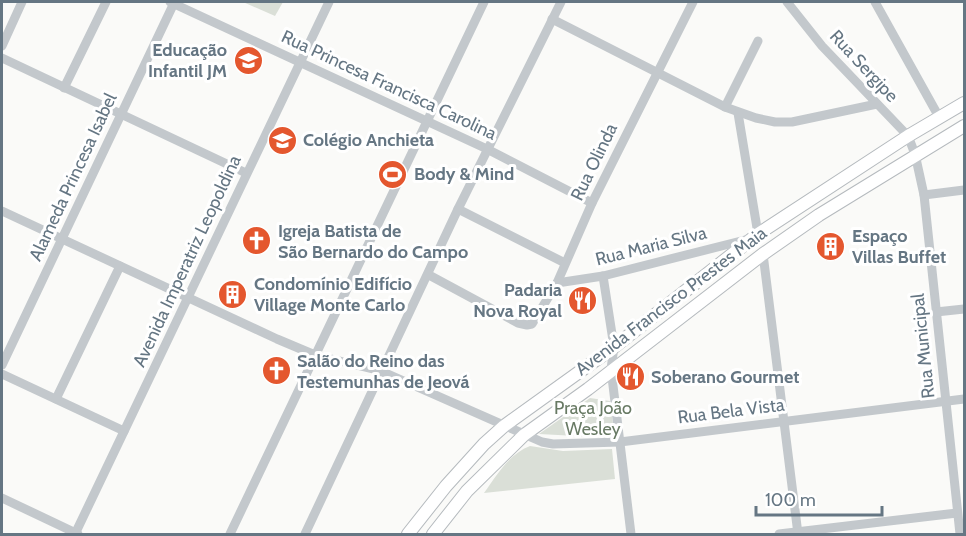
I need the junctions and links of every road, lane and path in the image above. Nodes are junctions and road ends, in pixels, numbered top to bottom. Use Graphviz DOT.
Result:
graph roads {
  1 [pos="22,2"];
  2 [pos="106,2"];
  3 [pos="172,2"];
  4 [pos="329,2"];
  5 [pos="484,2"];
  6 [pos="561,2"];
  7 [pos="693,2"];
  8 [pos="787,2"];
  9 [pos="875,2"];
  10 [pos="552,19"];
  11 [pos="2,21"];
  12 [pos="11,25"];
  13 [pos="758,41"];
  14 [pos="2,46"];
  15 [pos="2,58"];
  16 [pos="300,61"];
  17 [pos="657,71"];
  18 [pos="64,88"];
  19 [pos="964,103"];
  20 [pos="877,104"];
  21 [pos="725,107"];
  22 [pos="738,113"];
  23 [pos="120,116"];
  24 [pos="939,117"];
  25 [pos="427,122"];
  26 [pos="964,126"];
  27 [pos="908,136"];
  28 [pos="487,149"];
  29 [pos="915,154"];
  30 [pos="246,174"];
  31 [pos="964,190"];
  32 [pos="924,195"];
  33 [pos="592,203"];
  34 [pos="459,209"];
  35 [pos="2,211"];
  36 [pos="755,237"];
  37 [pos="62,238"];
  38 [pos="763,254"];
  39 [pos="565,263"];
  40 [pos="120,266"];
  41 [pos="429,275"];
  42 [pos="603,276"];
  43 [pos="557,284"];
  44 [pos="187,298"];
  45 [pos="964,309"];
  46 [pos="936,312"];
  47 [pos="614,347"];
  48 [pos="315,355"];
  49 [pos="2,365"];
  50 [pos="611,369"];
  51 [pos="381,371"];
  52 [pos="2,374"];
  53 [pos="56,399"];
  54 [pos="964,399"];
  55 [pos="945,401"];
  56 [pos="784,421"];
  57 [pos="504,426"];
  58 [pos="124,431"];
  59 [pos="524,435"];
  60 [pos="620,442"];
  61 [pos="2,498"];
  62 [pos="957,513"];
  63 [pos="798,533"];
  64 [pos="76,534"];
  65 [pos="231,534"];
  66 [pos="305,534"];
  67 [pos="408,534"];
  68 [pos="433,534"];
  69 [pos="631,534"];
  70 [pos="780,534"];
  71 [pos="960,534"];
  1 -- 12 [label="street"];
  2 -- 18 [label="street"];
  3 -- 16 [label="street, Rua Princesa Francisca Carolina"];
  3 -- 23 [label="street, Alameda Princesa Isabel"];
  4 -- 16 [label="street, Avenida Imperatriz Leopoldina"];
  5 -- 25 [label="street"];
  6 -- 10 [label="street"];
  7 -- 17 [label="street, Rua Olinda"];
  8 -- 20 [label="street, Rua Sergipe"];
  9 -- 24 [label="street"];
  10 -- 17 [label="street"];
  10 -- 28 [label="street"];
  11 -- 12 [label="street"];
  12 -- 14 [label="street"];
  13 -- 21 [label="street"];
  15 -- 18 [label="street"];
  16 -- 25 [label="street, Rua Princesa Francisca Carolina"];
  16 -- 30 [label="street, Avenida Imperatriz Leopoldina"];
  17 -- 21 [label="street"];
  17 -- 33 [label="street, Rua Olinda"];
  18 -- 23 [label="street"];
  19 -- 24 [label="main road, Avenida Francisco Prestes Maia"];
  20 -- 22 [label="street"];
  20 -- 27 [label="street, Rua Sergipe"];
  21 -- 22 [label="street"];
  22 -- 36 [label="street"];
  23 -- 30 [label="street"];
  23 -- 37 [label="street, Alameda Princesa Isabel"];
  24 -- 27 [label="main road, Avenida Francisco Prestes Maia"];
  25 -- 28 [label="street, Rua Princesa Francisca Carolina"];
  25 -- 48 [label="street"];
  26 -- 29 [label="main road, Avenida Francisco Prestes Maia"];
  27 -- 29 [label="street, Rua Sergipe"];
  27 -- 36 [label="main road, Avenida Francisco Prestes Maia"];
  28 -- 33 [label="street, Rua Princesa Francisca Carolina"];
  28 -- 34 [label="street"];
  29 -- 32 [label="street, Rua Municipal"];
  29 -- 38 [label="main road, Avenida Francisco Prestes Maia"];
  30 -- 44 [label="street, Avenida Imperatriz Leopoldina"];
  31 -- 32 [label="street"];
  32 -- 46 [label="street, Rua Municipal"];
  33 -- 39 [label="street, Rua Olinda"];
  34 -- 39 [label="street"];
  34 -- 41 [label="street"];
  35 -- 37 [label="street, Rua Bela Vista"];
  36 -- 42 [label="street, Rua Maria Silva"];
  36 -- 47 [label="main road, Avenida Francisco Prestes Maia"];
  37 -- 40 [label="street, Rua Bela Vista"];
  37 -- 49 [label="street, Alameda Princesa Isabel"];
  38 -- 50 [label="main road, Avenida Francisco Prestes Maia"];
  38 -- 56 [label="street"];
  39 -- 43 [label="street, Rua Olinda"];
  40 -- 44 [label="street, Rua Bela Vista"];
  40 -- 53 [label="street"];
  41 -- 43 [label="street, Rua Olinda"];
  41 -- 51 [label="street"];
  42 -- 43 [label="street, Rua Maria Silva"];
  42 -- 47 [label="street"];
  44 -- 48 [label="street, Rua Bela Vista"];
  44 -- 58 [label="street, Avenida Imperatriz Leopoldina"];
  45 -- 46 [label="street"];
  46 -- 55 [label="street, Rua Municipal"];
  47 -- 50 [label="street"];
  47 -- 57 [label="main road, Avenida Francisco Prestes Maia"];
  48 -- 51 [label="street, Rua Bela Vista"];
  48 -- 65 [label="street"];
  50 -- 59 [label="main road, Avenida Francisco Prestes Maia"];
  50 -- 60 [label="street"];
  51 -- 57 [label="street, Rua Bela Vista"];
  51 -- 66 [label="street"];
  52 -- 53 [label="street"];
  53 -- 58 [label="street"];
  54 -- 55 [label="street, Rua Bela Vista"];
  55 -- 56 [label="street, Rua Bela Vista"];
  55 -- 62 [label="street, Rua Municipal"];
  56 -- 60 [label="street, Rua Bela Vista"];
  56 -- 63 [label="street"];
  57 -- 59 [label="street, Rua Bela Vista"];
  57 -- 67 [label="main road, Avenida Francisco Prestes Maia"];
  58 -- 64 [label="street, Avenida Imperatriz Leopoldina"];
  59 -- 60 [label="street, Rua Bela Vista"];
  59 -- 68 [label="main road, Avenida Francisco Prestes Maia"];
  60 -- 69 [label="street"];
  61 -- 64 [label="street"];
  62 -- 63 [label="street"];
  62 -- 71 [label="street, Rua Municipal"];
  63 -- 70 [label="street"];
}
